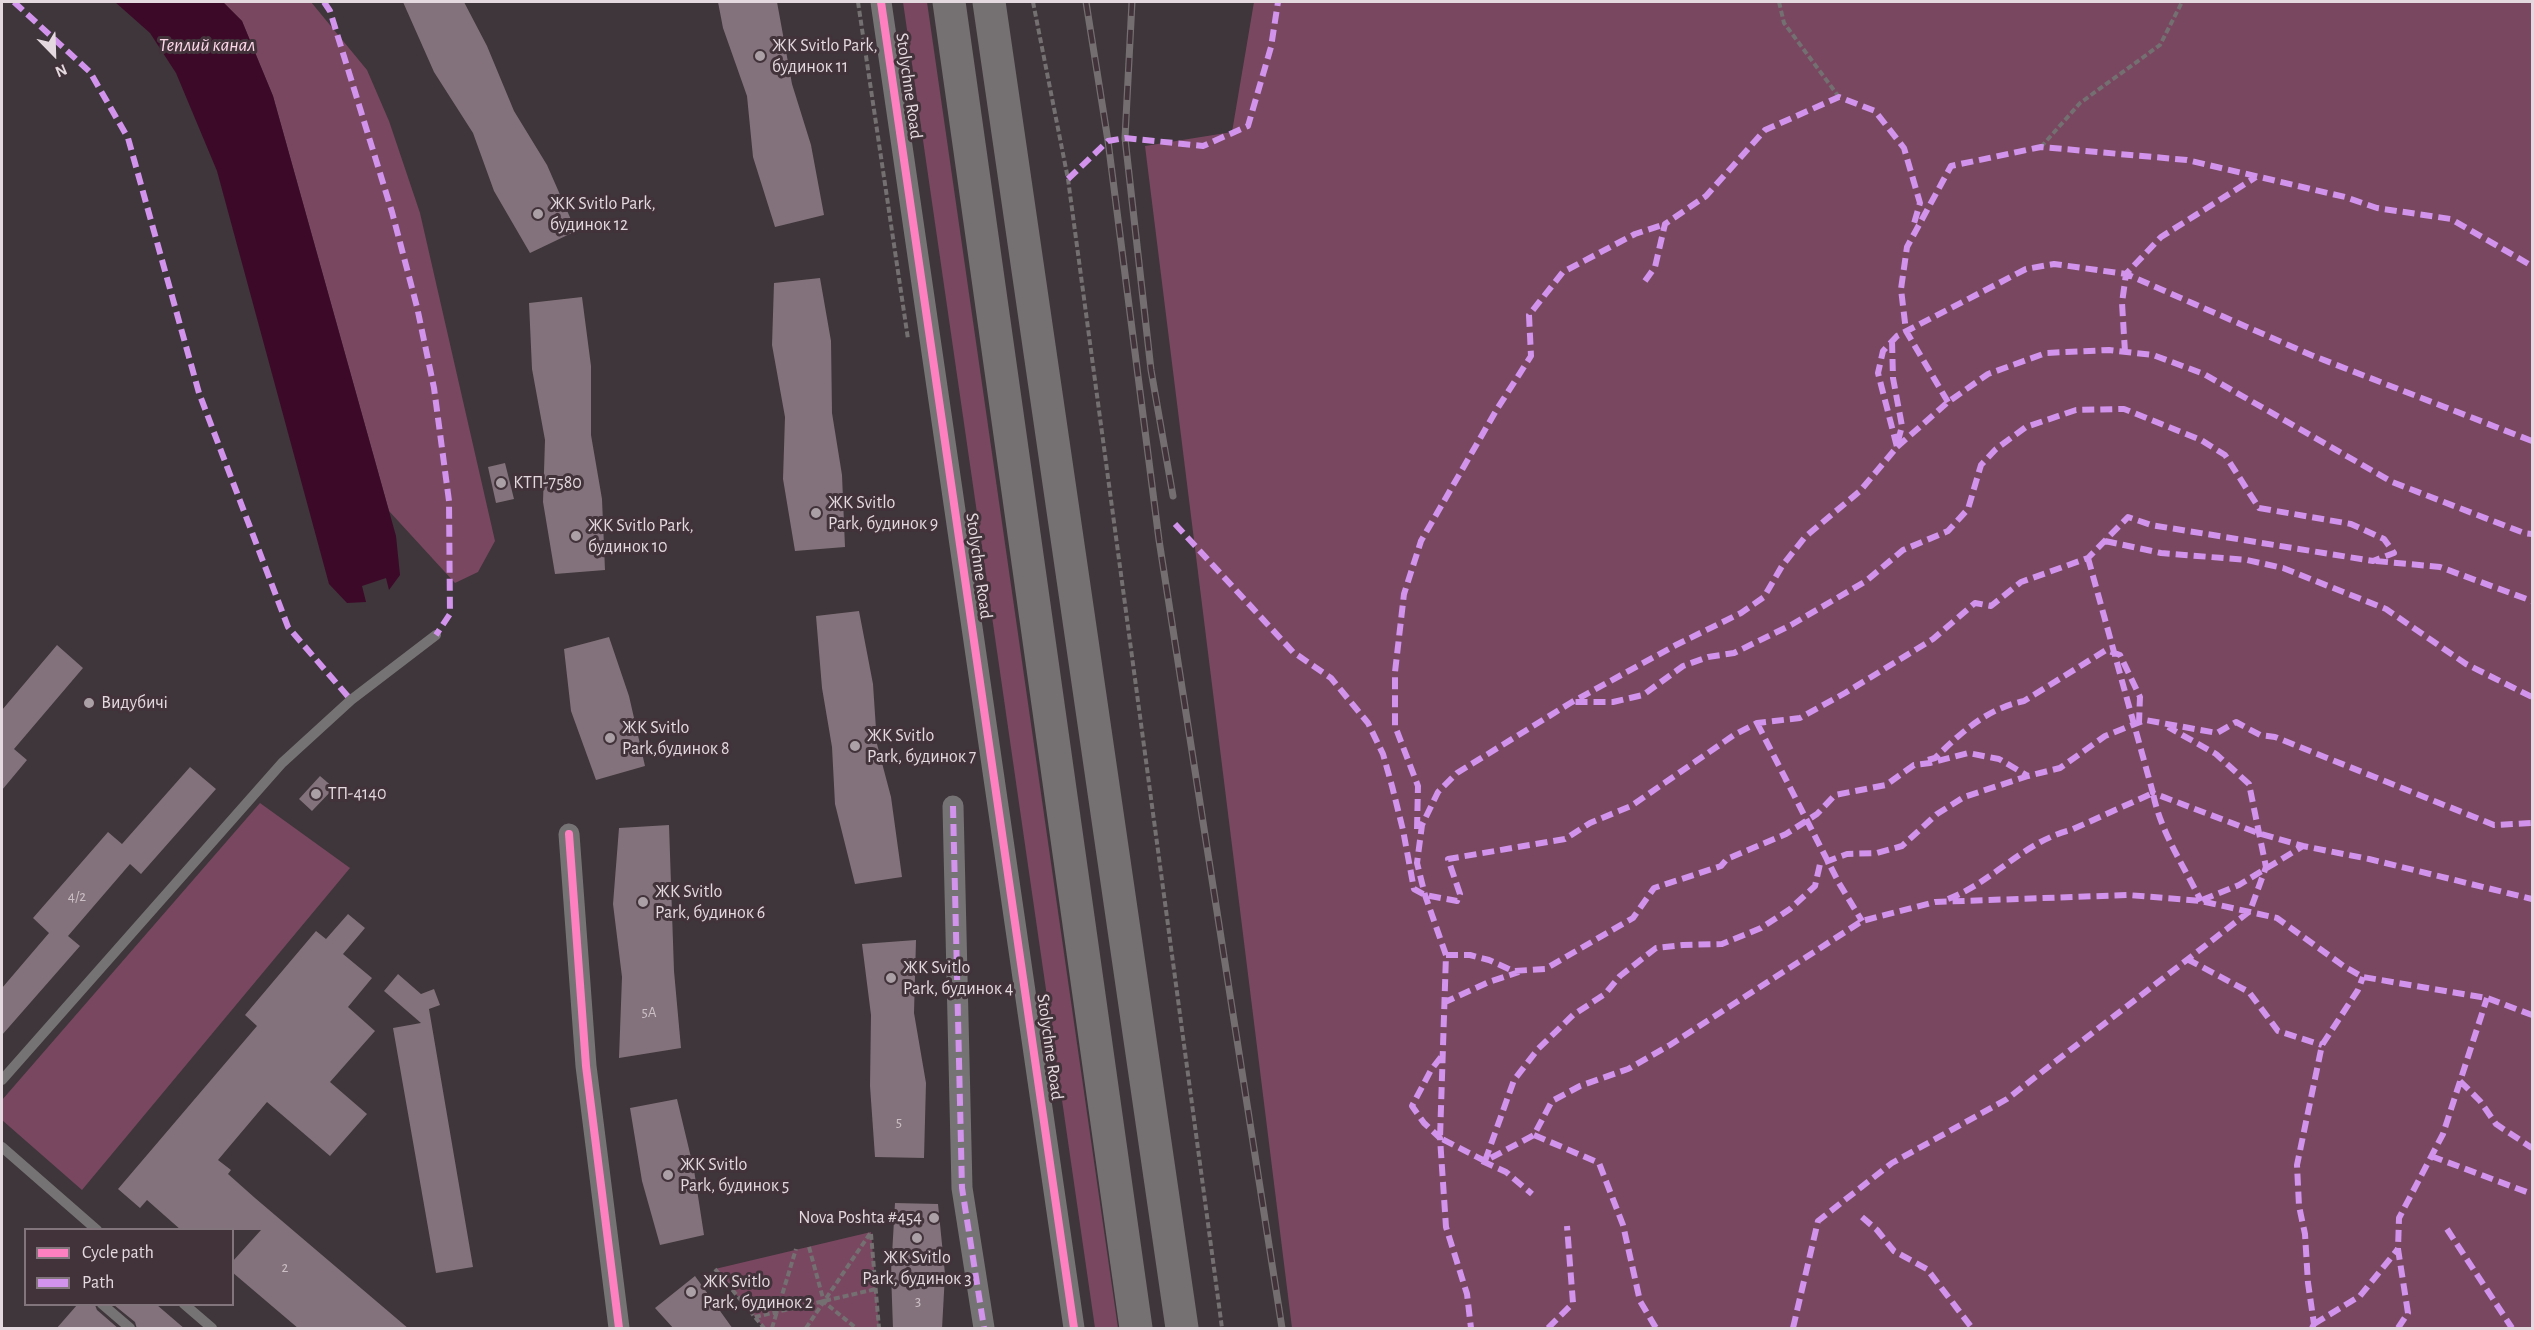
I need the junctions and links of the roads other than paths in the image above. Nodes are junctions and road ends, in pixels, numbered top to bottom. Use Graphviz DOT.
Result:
graph roads {
  1 [pos="881,2"];
  2 [pos="949,2"];
  3 [pos="989,2"];
  4 [pos="436,635"];
  5 [pos="952,807"];
  6 [pos="569,834"];
  7 [pos="2,1080"];
  8 [pos="2,1147"];
  9 [pos="95,1228"];
  10 [pos="103,1306"];
  11 [pos="185,1306"];
  12 [pos="1070,1324"];
  13 [pos="130,1329"];
  14 [pos="212,1329"];
  15 [pos="619,1329"];
  16 [pos="984,1329"];
  17 [pos="1136,1329"];
  18 [pos="1182,1329"];
  1 -- 12 [label="street, Stolychne Road"];
  2 -- 17 [label="highway"];
  3 -- 18 [label="highway"];
  4 -- 7 [label="lane"];
  5 -- 16 [label="street"];
  6 -- 15 [label="street"];
  8 -- 9 [label="lane"];
  10 -- 13 [label="lane"];
  11 -- 14 [label="lane"];
}
